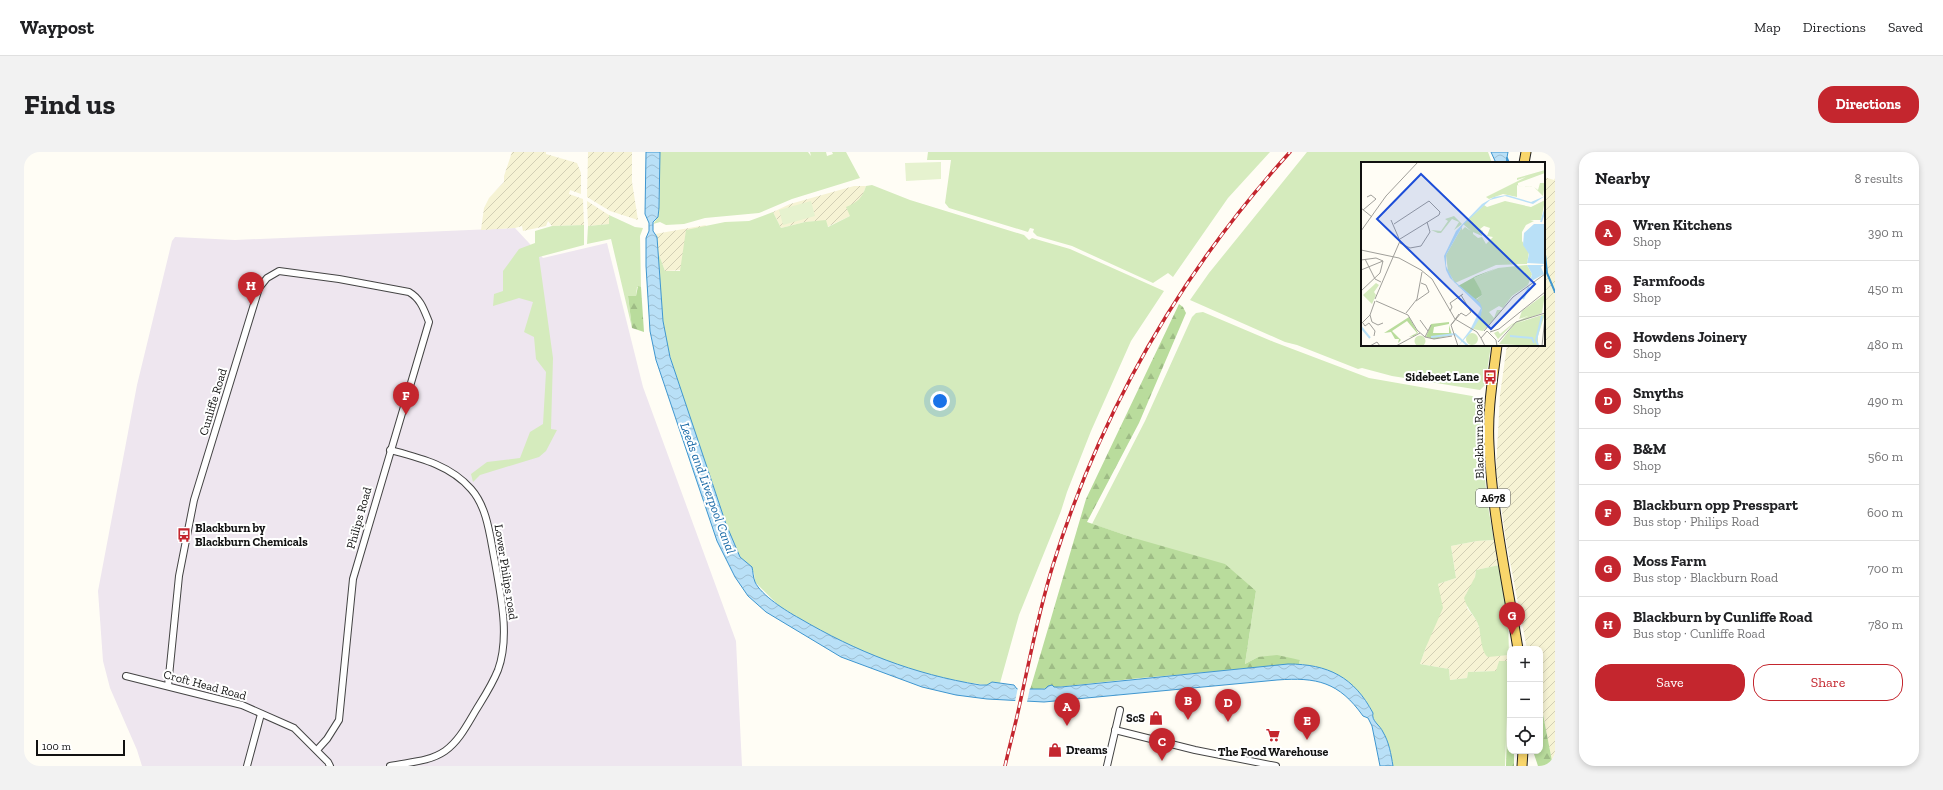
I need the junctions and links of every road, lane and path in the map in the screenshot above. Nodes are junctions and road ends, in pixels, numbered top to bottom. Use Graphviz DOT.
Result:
graph roads {
  1 [pos="1526,152"];
  2 [pos="1524,162"];
  3 [pos="414,295"];
  4 [pos="1497,346"];
  5 [pos="390,450"];
  6 [pos="1518,646"];
  7 [pos="126,676"];
  8 [pos="168,686"];
  9 [pos="1120,710"];
  10 [pos="261,714"];
  11 [pos="1115,730"];
  12 [pos="317,750"];
  13 [pos="247,766"];
  14 [pos="330,766"];
  15 [pos="390,766"];
  16 [pos="1107,766"];
  17 [pos="1276,766"];
  1 -- 2 [label="main road"];
  3 -- 5 [label="street, Philips Road"];
  3 -- 8 [label="street, Cunliffe Road"];
  4 -- 6 [label="main road, Blackburn Road / A678"];
  5 -- 12 [label="street, Philips Road"];
  5 -- 15 [label="street, Lower Philips road"];
  7 -- 8 [label="street, Croft Head Road"];
  8 -- 10 [label="street, Croft Head Road"];
  9 -- 11 [label="street"];
  10 -- 12 [label="street, Croft Head Road"];
  10 -- 13 [label="street"];
  11 -- 16 [label="street"];
  11 -- 17 [label="street"];
  12 -- 14 [label="street, Croft Head Road"];
}
